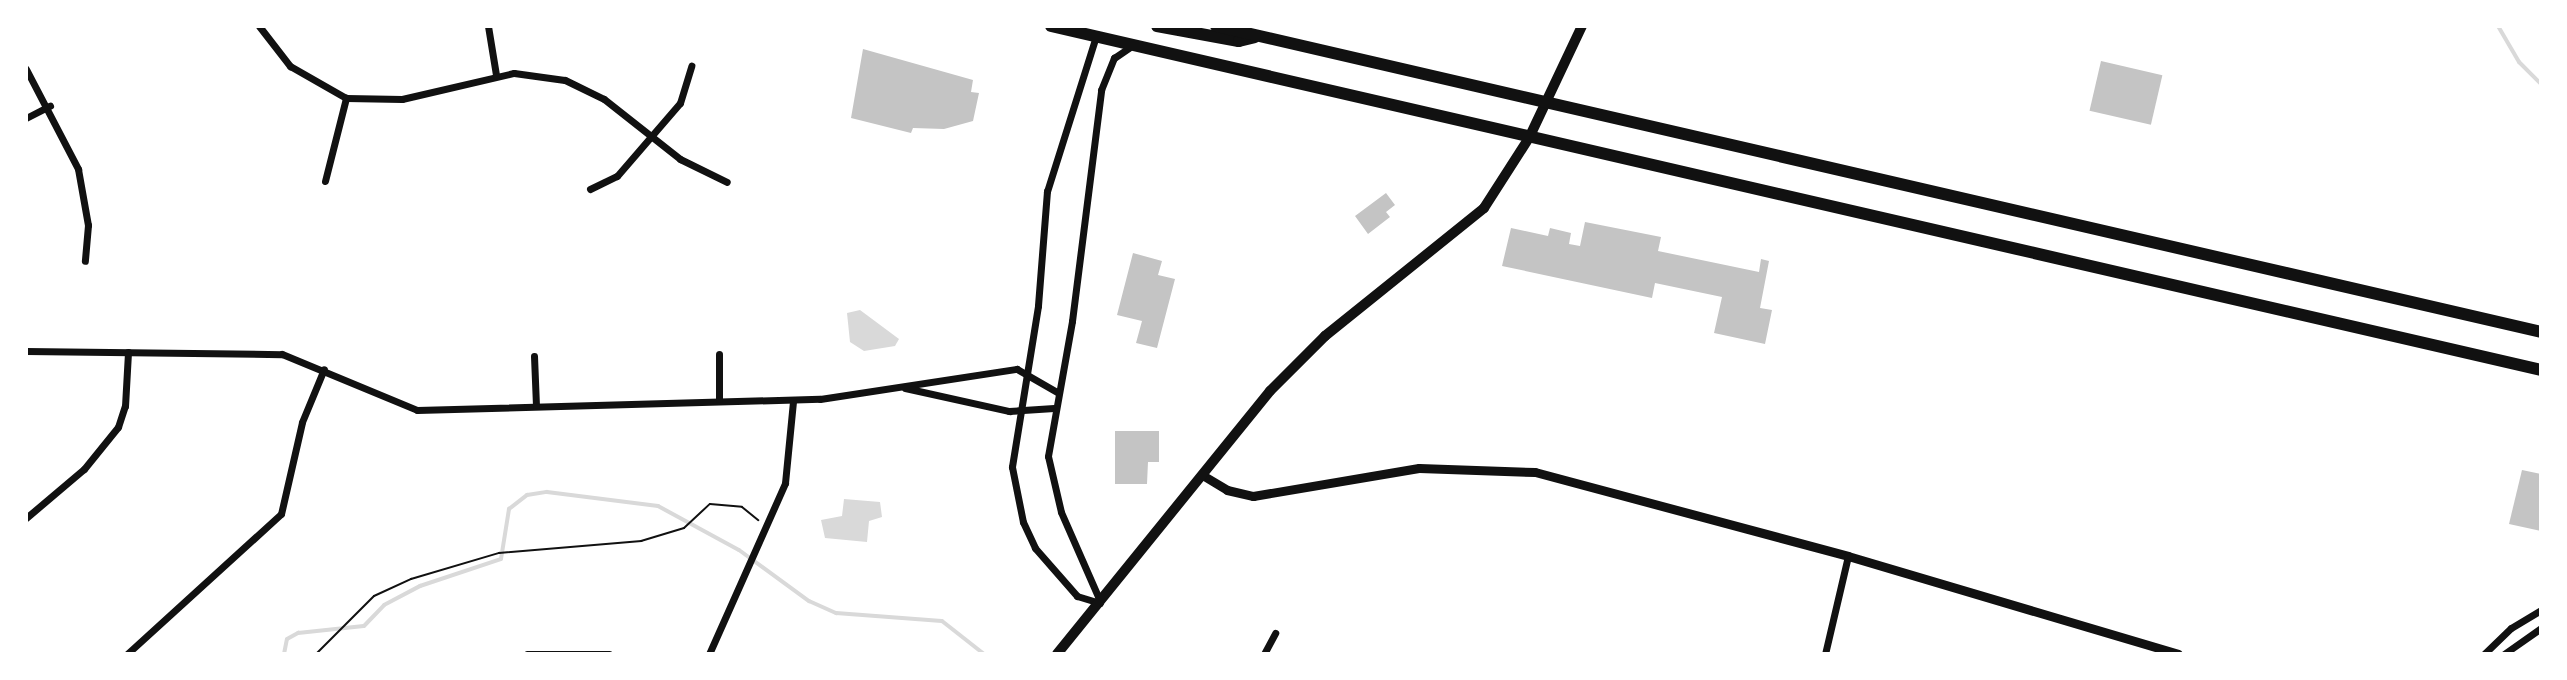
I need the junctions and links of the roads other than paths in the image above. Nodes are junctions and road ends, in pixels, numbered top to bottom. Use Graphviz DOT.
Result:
graph roads {
  1 [pos="259,26"];
  2 [pos="488,26"];
  3 [pos="1051,26"];
  4 [pos="1157,26"];
  5 [pos="1216,26"];
  6 [pos="1582,26"];
  7 [pos="1100,31"];
  8 [pos="1258,36"];
  9 [pos="1137,46"];
  10 [pos="691,66"];
  11 [pos="26,69"];
  12 [pos="496,75"];
  13 [pos="346,98"];
  14 [pos="1545,103"];
  15 [pos="50,106"];
  16 [pos="26,118"];
  17 [pos="652,137"];
  18 [pos="1529,138"];
  19 [pos="325,181"];
  20 [pos="727,182"];
  21 [pos="590,189"];
  22 [pos="85,261"];
  23 [pos="2541,332"];
  24 [pos="26,351"];
  25 [pos="128,352"];
  26 [pos="719,354"];
  27 [pos="534,356"];
  28 [pos="324,369"];
  29 [pos="2541,370"];
  30 [pos="1027,373"];
  31 [pos="903,388"];
  32 [pos="1057,392"];
  33 [pos="719,399"];
  34 [pos="793,401"];
  35 [pos="536,405"];
  36 [pos="1054,408"];
  37 [pos="1019,412"];
  38 [pos="1204,476"];
  39 [pos="26,518"];
  40 [pos="1848,556"];
  41 [pos="1100,603"];
  42 [pos="2541,610"];
  43 [pos="2541,628"];
  44 [pos="1275,633"];
  45 [pos="127,654"];
  46 [pos="527,654"];
  47 [pos="609,654"];
  48 [pos="709,654"];
  49 [pos="1057,654"];
  50 [pos="1264,654"];
  51 [pos="1825,654"];
  52 [pos="2176,654"];
  53 [pos="2484,654"];
  54 [pos="2504,654"];
  1 -- 13 [label="street"];
  2 -- 12 [label="street"];
  3 -- 7 [label="highway"];
  4 -- 8 [label="highway"];
  5 -- 8 [label="highway"];
  6 -- 14 [label="main road"];
  7 -- 9 [label="highway"];
  7 -- 30 [label="street"];
  8 -- 14 [label="highway"];
  9 -- 18 [label="highway"];
  9 -- 32 [label="street"];
  10 -- 17 [label="street"];
  11 -- 15 [label="street"];
  12 -- 13 [label="street"];
  12 -- 17 [label="street"];
  13 -- 19 [label="street"];
  14 -- 18 [label="main road"];
  14 -- 23 [label="highway"];
  15 -- 16 [label="street"];
  15 -- 22 [label="street"];
  17 -- 20 [label="street"];
  17 -- 21 [label="street"];
  18 -- 29 [label="highway"];
  18 -- 38 [label="main road"];
  24 -- 25 [label="street"];
  25 -- 28 [label="street"];
  25 -- 39 [label="street"];
  26 -- 33 [label="street"];
  27 -- 35 [label="street"];
  28 -- 35 [label="street"];
  28 -- 45 [label="street"];
  30 -- 31 [label="street"];
  30 -- 32 [label="street"];
  30 -- 37 [label="street"];
  31 -- 34 [label="street"];
  31 -- 37 [label="street"];
  32 -- 36 [label="street"];
  33 -- 34 [label="street"];
  33 -- 35 [label="street"];
  34 -- 48 [label="street"];
  36 -- 37 [label="street"];
  36 -- 41 [label="street"];
  37 -- 41 [label="street"];
  38 -- 40 [label="street"];
  38 -- 41 [label="main road"];
  40 -- 51 [label="street"];
  40 -- 52 [label="street"];
  41 -- 49 [label="main road"];
  42 -- 53 [label="street"];
  43 -- 54 [label="street"];
  44 -- 50 [label="street"];
  46 -- 47 [label="street"];
}
